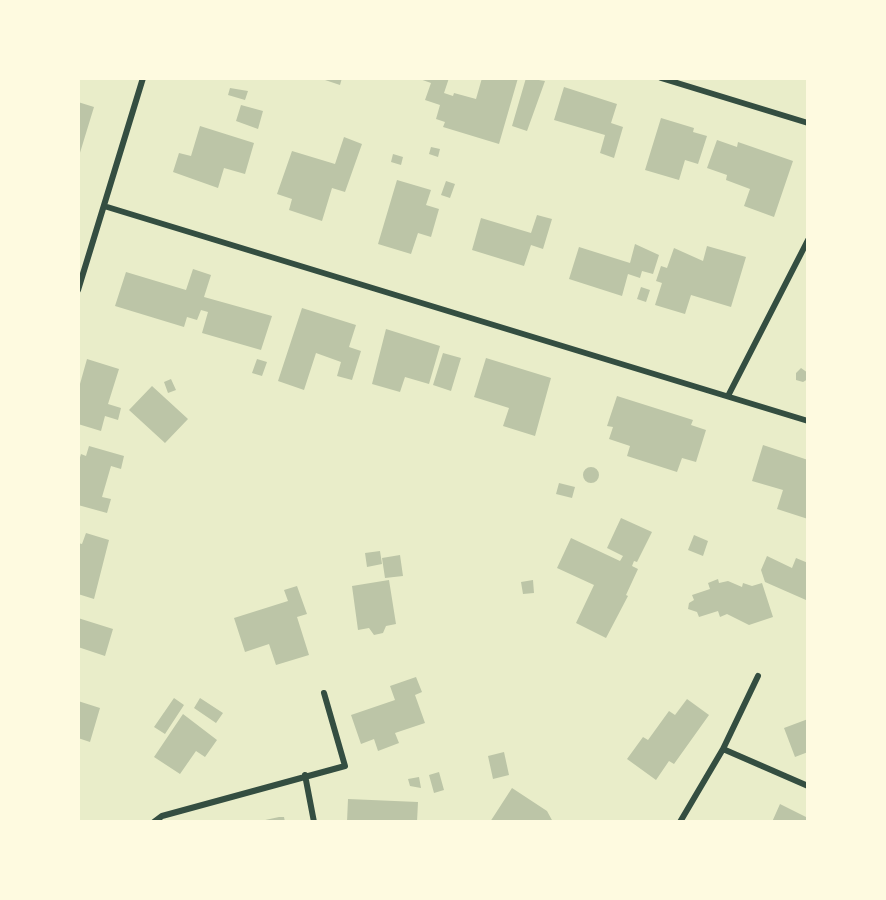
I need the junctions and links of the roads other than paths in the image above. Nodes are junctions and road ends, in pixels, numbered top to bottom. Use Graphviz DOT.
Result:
graph roads {
  1 [pos="143,78"];
  2 [pos="661,78"];
  3 [pos="808,123"];
  4 [pos="104,206"];
  5 [pos="808,240"];
  6 [pos="78,290"];
  7 [pos="728,396"];
  8 [pos="808,421"];
  9 [pos="758,676"];
  10 [pos="324,693"];
  11 [pos="723,749"];
  12 [pos="305,776"];
  13 [pos="808,786"];
  14 [pos="154,822"];
  15 [pos="314,822"];
  16 [pos="680,822"];
  1 -- 4 [label="street"];
  2 -- 3 [label="street"];
  4 -- 6 [label="street"];
  4 -- 7 [label="street"];
  5 -- 7 [label="street"];
  7 -- 8 [label="street"];
  9 -- 11 [label="street"];
  10 -- 12 [label="street"];
  11 -- 13 [label="street"];
  11 -- 16 [label="street"];
  12 -- 14 [label="street"];
  12 -- 15 [label="street"];
}
